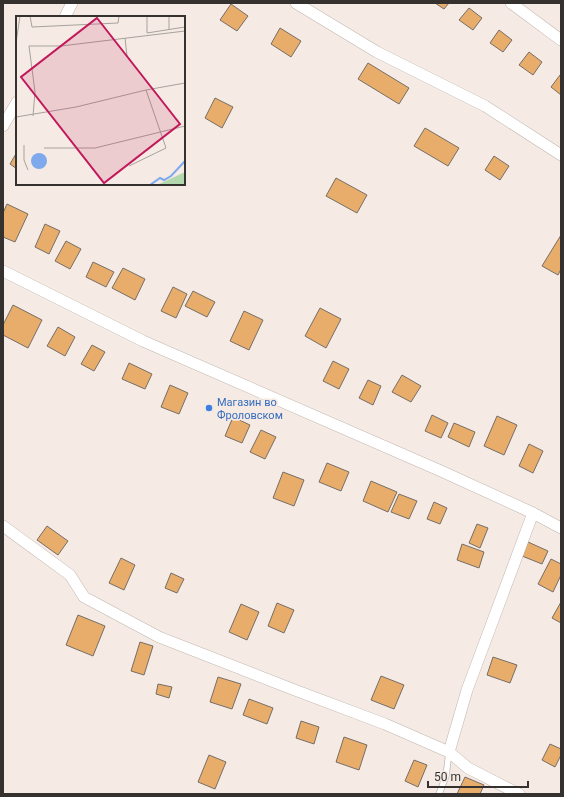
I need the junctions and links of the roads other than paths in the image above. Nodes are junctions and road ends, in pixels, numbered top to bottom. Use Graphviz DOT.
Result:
graph roads {
  1 [pos="72,3"];
  2 [pos="296,3"];
  3 [pos="511,3"];
  4 [pos="65,16"];
  5 [pos="561,40"];
  6 [pos="16,104"];
  7 [pos="3,126"];
  8 [pos="561,155"];
  9 [pos="3,271"];
  10 [pos="533,513"];
  11 [pos="3,526"];
  12 [pos="561,528"];
  13 [pos="449,752"];
  14 [pos="439,794"];
  15 [pos="519,794"];
  1 -- 4 [label="street"];
  2 -- 8 [label="street"];
  3 -- 5 [label="street"];
  6 -- 7 [label="street"];
  9 -- 10 [label="street"];
  10 -- 12 [label="street"];
  10 -- 13 [label="street"];
  11 -- 13 [label="street"];
  13 -- 14 [label="lane"];
  13 -- 15 [label="street"];
}
